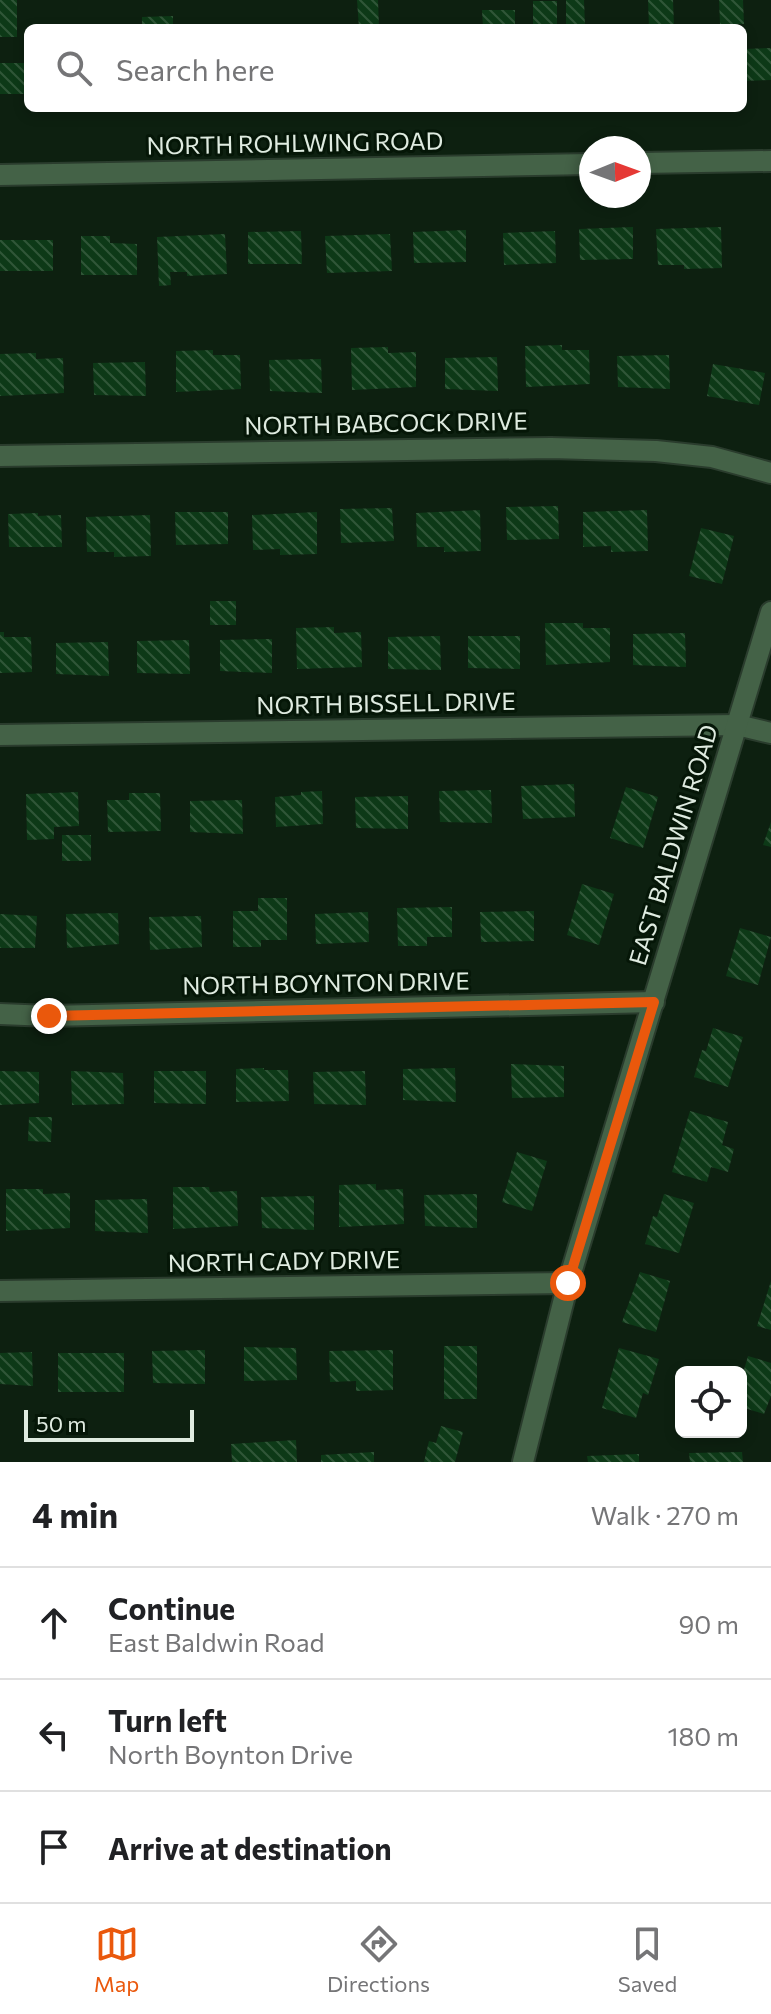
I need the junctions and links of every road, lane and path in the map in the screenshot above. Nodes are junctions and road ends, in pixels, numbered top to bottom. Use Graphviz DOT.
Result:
graph roads {
  1 [pos="771,161"];
  2 [pos="651,163"];
  3 [pos="579,164"];
  4 [pos="0,175"];
  5 [pos="0,456"];
  6 [pos="771,473"];
  7 [pos="771,612"];
  8 [pos="737,725"];
  9 [pos="771,733"];
  10 [pos="0,735"];
  11 [pos="654,1002"];
  12 [pos="0,1014"];
  13 [pos="568,1283"];
  14 [pos="0,1291"];
  15 [pos="523,1462"];
  1 -- 2 [label="street"];
  3 -- 4 [label="street, NORTH ROHLWING ROAD"];
  5 -- 6 [label="street, NORTH BABCOCK DRIVE"];
  7 -- 8 [label="street, EAST BALDWIN ROAD"];
  8 -- 9 [label="street, NORTH BISSELL DRIVE"];
  8 -- 10 [label="street, NORTH BISSELL DRIVE"];
  8 -- 11 [label="street, EAST BALDWIN ROAD"];
  11 -- 12 [label="street, NORTH BOYNTON DRIVE"];
  11 -- 13 [label="street, EAST BALDWIN ROAD"];
  13 -- 14 [label="street, NORTH CADY DRIVE"];
  13 -- 15 [label="street, EAST BALDWIN ROAD"];
}
